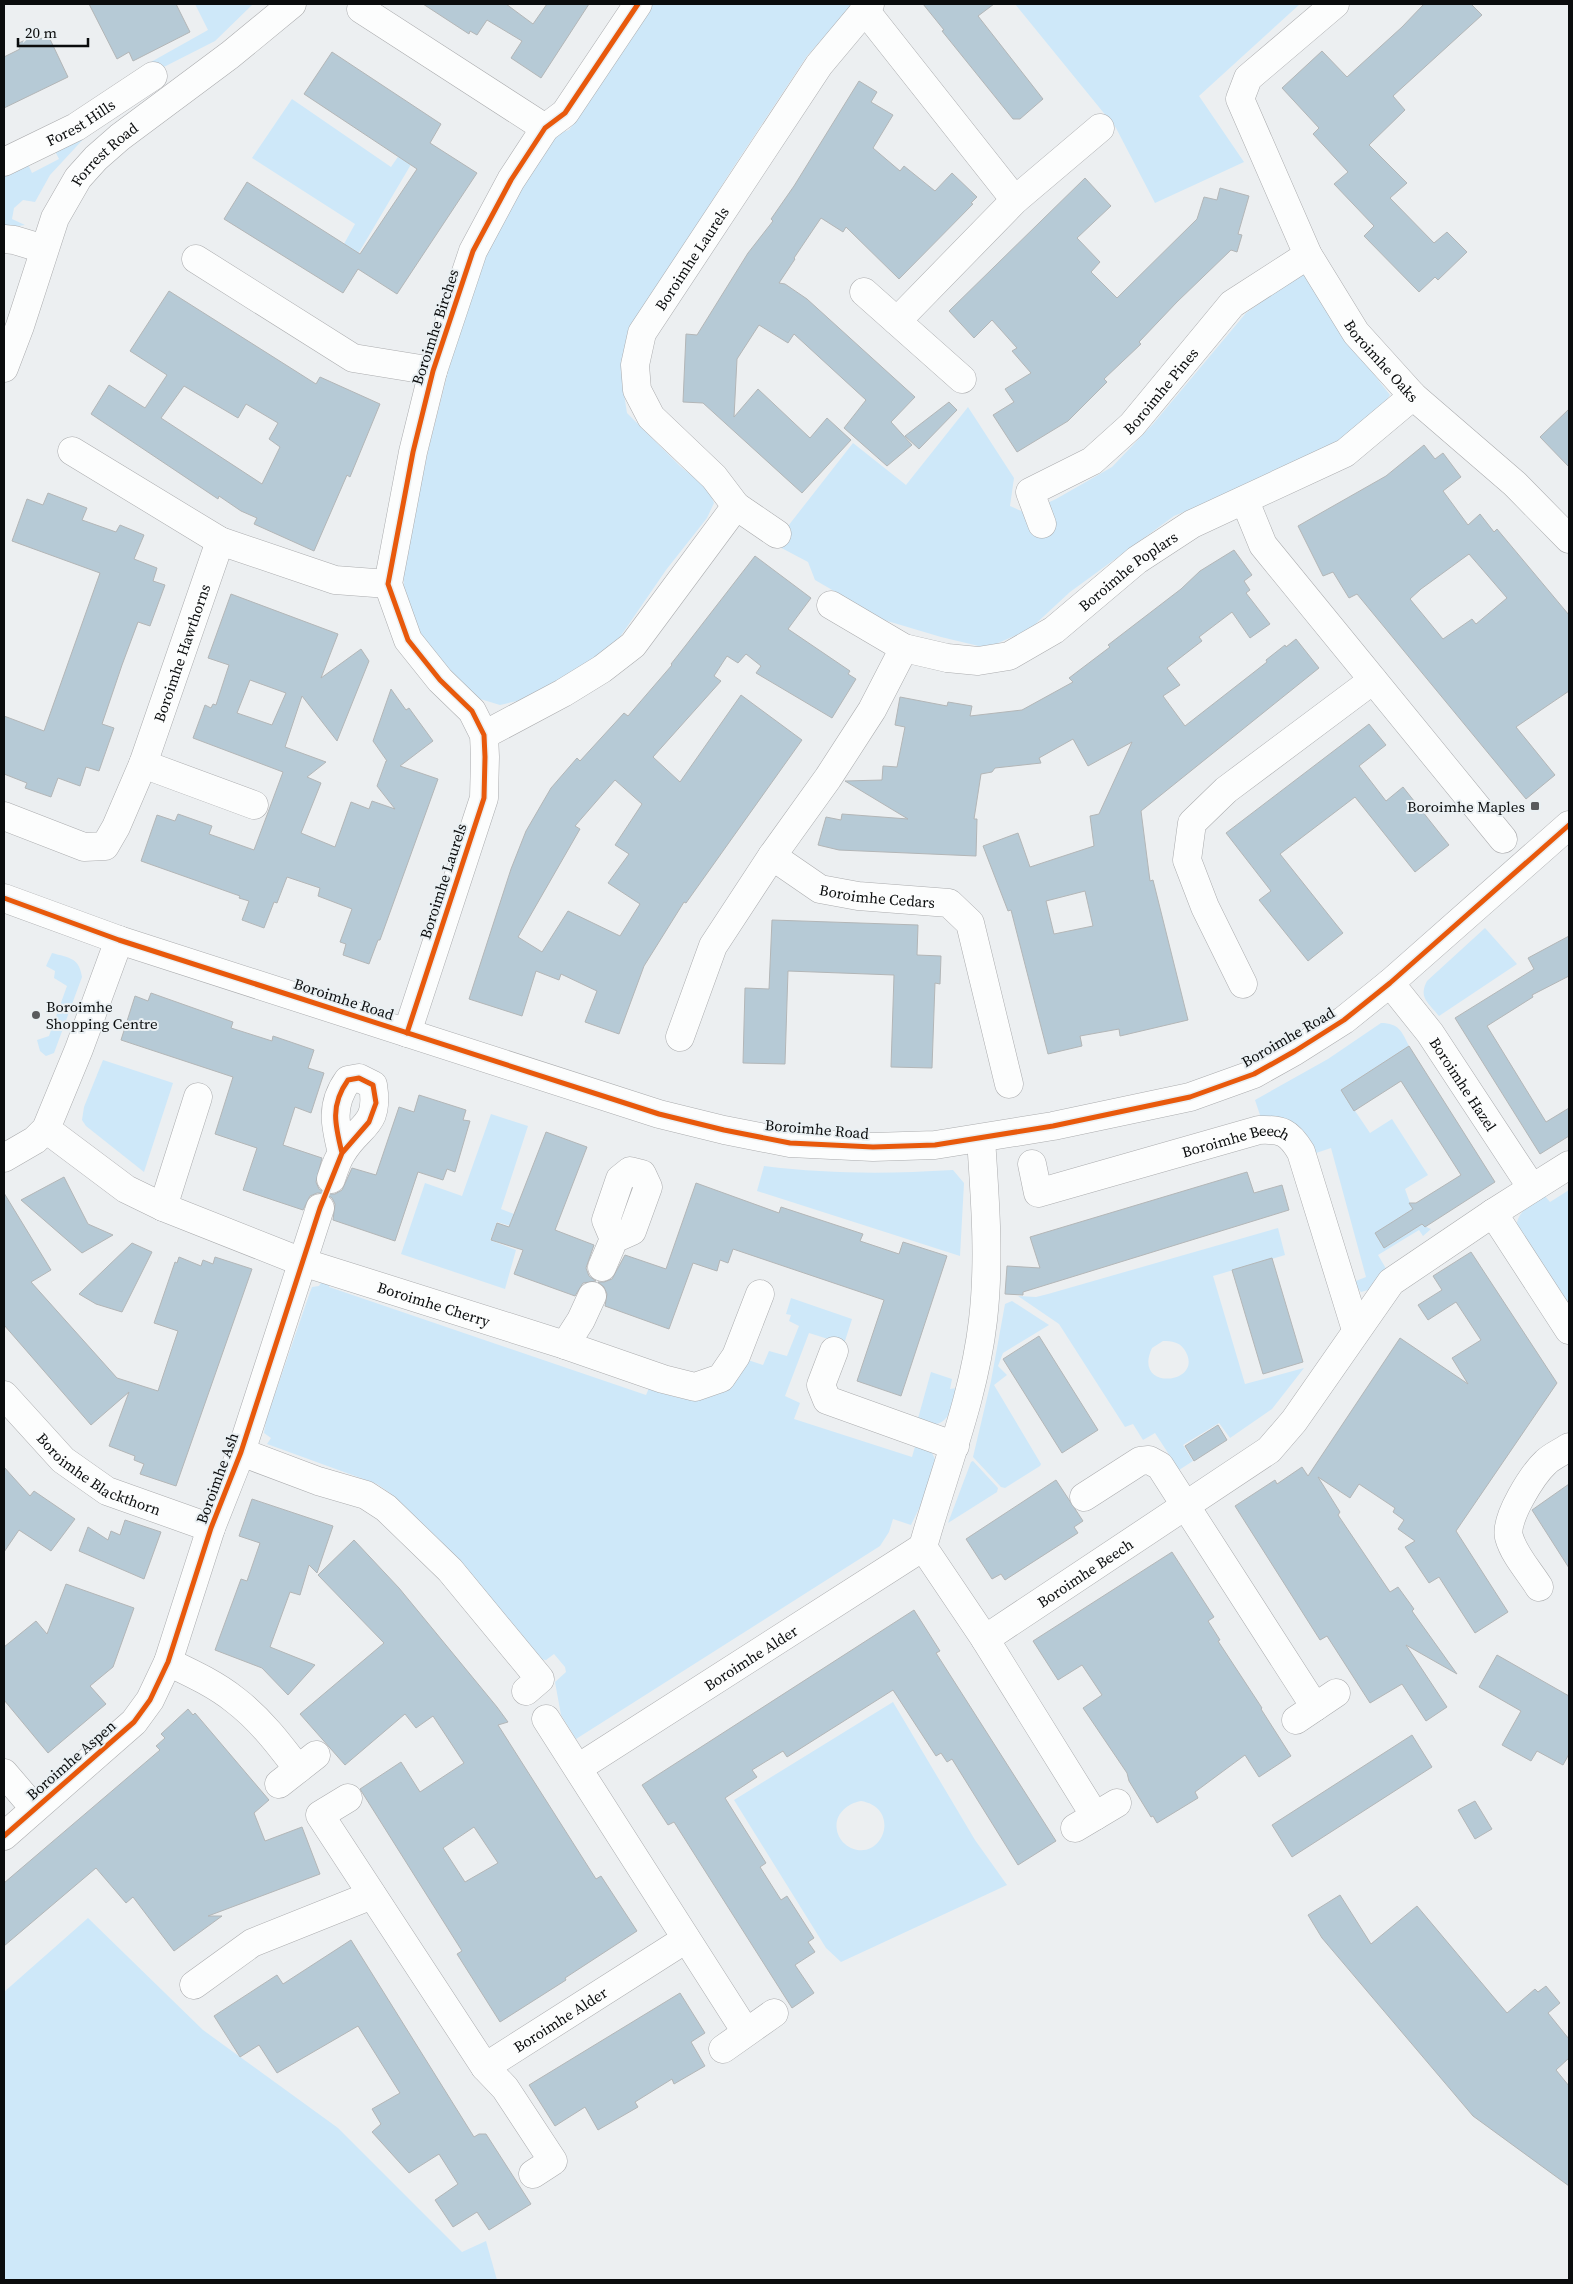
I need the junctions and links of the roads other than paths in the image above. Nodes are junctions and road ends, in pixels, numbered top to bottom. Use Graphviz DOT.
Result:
graph roads {
  1 [pos="292,4"];
  2 [pos="638,4"];
  3 [pos="1335,4"];
  4 [pos="867,7"];
  5 [pos="361,9"];
  6 [pos="153,76"];
  7 [pos="545,128"];
  8 [pos="1100,128"];
  9 [pos="4,162"];
  10 [pos="1015,200"];
  11 [pos="4,239"];
  12 [pos="44,249"];
  13 [pos="1308,255"];
  14 [pos="196,259"];
  15 [pos="864,292"];
  16 [pos="897,321"];
  17 [pos="4,368"];
  18 [pos="433,371"];
  19 [pos="962,379"];
  20 [pos="1413,396"];
  21 [pos="72,451"];
  22 [pos="1245,501"];
  23 [pos="736,506"];
  24 [pos="1042,524"];
  25 [pos="777,534"];
  26 [pos="1569,539"];
  27 [pos="220,540"];
  28 [pos="388,584"];
  29 [pos="831,605"];
  30 [pos="904,648"];
  31 [pos="1373,680"];
  32 [pos="484,734"];
  33 [pos="142,764"];
  34 [pos="254,805"];
  35 [pos="4,816"];
  36 [pos="1569,825"];
  37 [pos="1502,839"];
  38 [pos="772,856"];
  39 [pos="4,898"];
  40 [pos="119,940"];
  41 [pos="1390,983"];
  42 [pos="1243,984"];
  43 [pos="407,1033"];
  44 [pos="680,1037"];
  45 [pos="1009,1084"];
  46 [pos="198,1097"];
  47 [pos="46,1130"];
  48 [pos="981,1138"];
  49 [pos="342,1153"];
  50 [pos="4,1158"];
  51 [pos="1032,1164"];
  52 [pos="1569,1165"];
  53 [pos="331,1179"];
  54 [pos="1532,1188"];
  55 [pos="163,1206"];
  56 [pos="320,1208"];
  57 [pos="1493,1213"];
  58 [pos="614,1239"];
  59 [pos="302,1262"];
  60 [pos="602,1267"];
  61 [pos="760,1294"];
  62 [pos="592,1296"];
  63 [pos="1356,1330"];
  64 [pos="1569,1330"];
  65 [pos="565,1345"];
  66 [pos="834,1351"];
  67 [pos="4,1395"];
  68 [pos="955,1446"];
  69 [pos="1569,1447"];
  70 [pos="241,1452"];
  71 [pos="1084,1497"];
  72 [pos="1185,1507"];
  73 [pos="211,1528"];
  74 [pos="923,1547"];
  75 [pos="1539,1587"];
  76 [pos="985,1639"];
  77 [pos="168,1662"];
  78 [pos="540,1679"];
  79 [pos="150,1700"];
  80 [pos="1316,1707"];
  81 [pos="546,1719"];
  82 [pos="578,1768"];
  83 [pos="298,1769"];
  84 [pos="4,1773"];
  85 [pos="348,1798"];
  86 [pos="34,1808"];
  87 [pos="1096,1816"];
  88 [pos="4,1836"];
  89 [pos="372,1895"];
  90 [pos="686,1939"];
  91 [pos="194,1985"];
  92 [pos="774,2013"];
  93 [pos="746,2032"];
  94 [pos="723,2049"];
  95 [pos="486,2068"];
  96 [pos="533,2174"];
  1 -- 12 [label="street, Forrest Road"];
  2 -- 7 [label="street, Boroimhe Birches"];
  3 -- 13 [label="street, Boroimhe Oaks"];
  4 -- 10 [label="street, Boroimhe Laurels"];
  4 -- 23 [label="street, Boroimhe Laurels"];
  5 -- 7 [label="street"];
  6 -- 9 [label="street, Forest Hills"];
  7 -- 18 [label="street, Boroimhe Birches"];
  8 -- 10 [label="street"];
  10 -- 16 [label="street"];
  11 -- 12 [label="street"];
  12 -- 17 [label="street, Forrest Road"];
  13 -- 20 [label="street, Boroimhe Oaks"];
  13 -- 24 [label="street, Boroimhe Pines"];
  14 -- 18 [label="street, Boroimhe Birches"];
  15 -- 16 [label="street"];
  16 -- 19 [label="street"];
  18 -- 28 [label="street, Boroimhe Birches"];
  20 -- 22 [label="street, Boroimhe Poplars"];
  20 -- 26 [label="street, Boroimhe Oaks"];
  21 -- 27 [label="street"];
  22 -- 30 [label="street, Boroimhe Poplars"];
  22 -- 31 [label="street"];
  23 -- 25 [label="street, Boroimhe Laurels"];
  23 -- 32 [label="street"];
  27 -- 28 [label="street"];
  27 -- 33 [label="street, Boroimhe Hawthorns"];
  28 -- 32 [label="street"];
  29 -- 30 [label="street, Boroimhe Poplars"];
  30 -- 38 [label="street"];
  31 -- 37 [label="street"];
  31 -- 42 [label="street"];
  32 -- 43 [label="street, Boroimhe Laurels"];
  33 -- 34 [label="street"];
  33 -- 35 [label="street, Boroimhe Hawthorns"];
  36 -- 41 [label="street, Boroimhe Road"];
  38 -- 44 [label="street"];
  38 -- 45 [label="street, Boroimhe Cedars"];
  39 -- 40 [label="street, Boroimhe Road"];
  40 -- 43 [label="street, Boroimhe Road"];
  40 -- 47 [label="street"];
  41 -- 48 [label="street, Boroimhe Road"];
  41 -- 54 [label="street, Boroimhe Hazel"];
  43 -- 48 [label="street, Boroimhe Road"];
  46 -- 55 [label="street"];
  47 -- 50 [label="street"];
  47 -- 55 [label="street, Boroimhe Cherry"];
  48 -- 68 [label="street"];
  49 -- 53 [label="street"];
  51 -- 63 [label="street, Boroimhe Beech"];
  52 -- 54 [label="street"];
  54 -- 57 [label="street"];
  55 -- 59 [label="street, Boroimhe Cherry"];
  56 -- 59 [label="street"];
  57 -- 63 [label="street, Boroimhe Beech"];
  57 -- 64 [label="street"];
  58 -- 60 [label="street"];
  59 -- 65 [label="street, Boroimhe Cherry"];
  59 -- 70 [label="street, Boroimhe Ash"];
  61 -- 65 [label="street, Boroimhe Cherry"];
  62 -- 65 [label="street"];
  63 -- 72 [label="street, Boroimhe Beech"];
  66 -- 68 [label="street"];
  67 -- 73 [label="street, Boroimhe Blackthorn"];
  68 -- 74 [label="street"];
  69 -- 75 [label="street"];
  70 -- 73 [label="street, Boroimhe Ash"];
  70 -- 78 [label="street, Boroimhe Ash"];
  71 -- 72 [label="street"];
  72 -- 76 [label="street, Boroimhe Beech"];
  72 -- 80 [label="street"];
  73 -- 77 [label="street, Boroimhe Ash"];
  74 -- 76 [label="street"];
  74 -- 82 [label="street, Boroimhe Alder"];
  76 -- 87 [label="street"];
  77 -- 79 [label="street, Boroimhe Ash"];
  77 -- 83 [label="street"];
  79 -- 86 [label="street, Boroimhe Aspen"];
  81 -- 82 [label="street"];
  82 -- 90 [label="street"];
  84 -- 86 [label="street, Boroimhe Aspen"];
  85 -- 89 [label="street"];
  86 -- 88 [label="street, Boroimhe Aspen"];
  89 -- 91 [label="street"];
  89 -- 95 [label="street"];
  90 -- 93 [label="street"];
  90 -- 95 [label="street, Boroimhe Alder"];
  92 -- 93 [label="street"];
  93 -- 94 [label="street"];
  95 -- 96 [label="street"];
}
